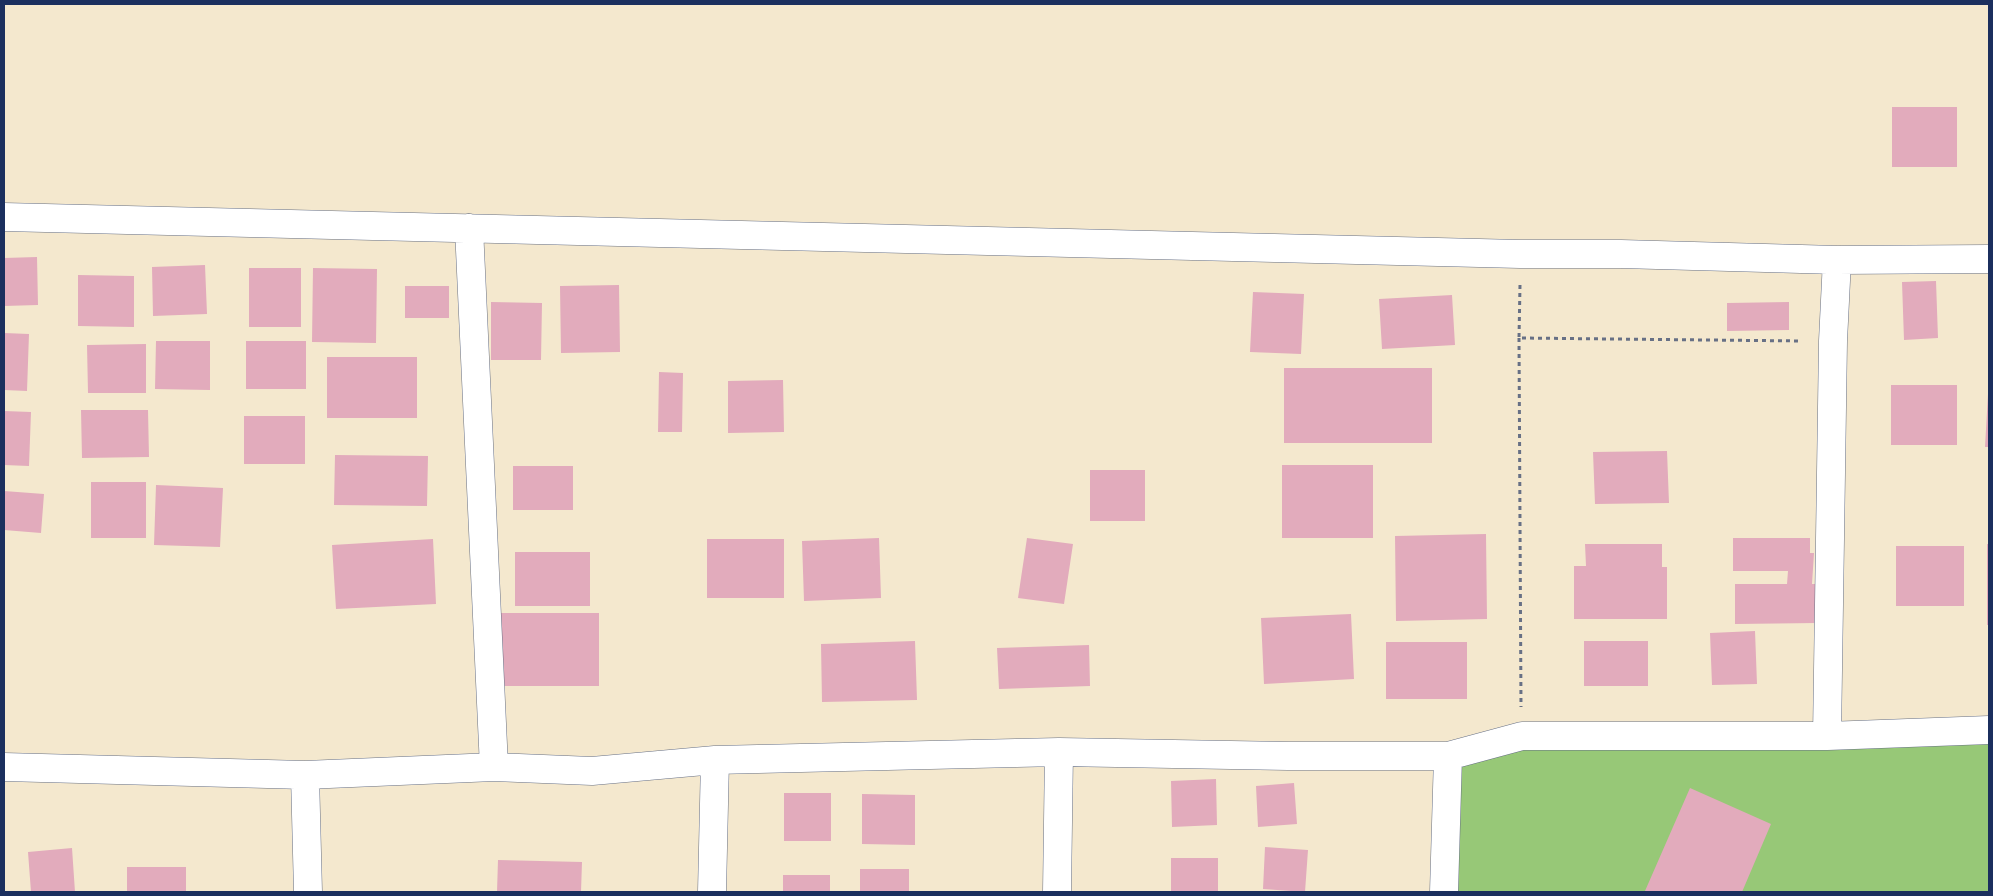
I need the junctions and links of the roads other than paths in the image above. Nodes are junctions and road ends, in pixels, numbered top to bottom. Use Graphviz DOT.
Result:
graph roads {
  1 [pos="4,218"];
  2 [pos="469,228"];
  3 [pos="1989,259"];
  4 [pos="1837,260"];
  5 [pos="1989,730"];
  6 [pos="1827,736"];
  7 [pos="1059,752"];
  8 [pos="1448,756"];
  9 [pos="715,760"];
  10 [pos="4,767"];
  11 [pos="494,767"];
  12 [pos="305,775"];
  13 [pos="308,892"];
  14 [pos="712,892"];
  15 [pos="1057,892"];
  16 [pos="1444,892"];
  1 -- 2 [label="street"];
  2 -- 4 [label="street"];
  2 -- 11 [label="street"];
  3 -- 4 [label="street"];
  4 -- 6 [label="street"];
  5 -- 6 [label="street"];
  6 -- 8 [label="street"];
  7 -- 8 [label="street"];
  7 -- 9 [label="street"];
  7 -- 15 [label="street"];
  8 -- 16 [label="street"];
  9 -- 11 [label="street"];
  9 -- 14 [label="street"];
  10 -- 12 [label="street"];
  11 -- 12 [label="street"];
  12 -- 13 [label="street"];
}
